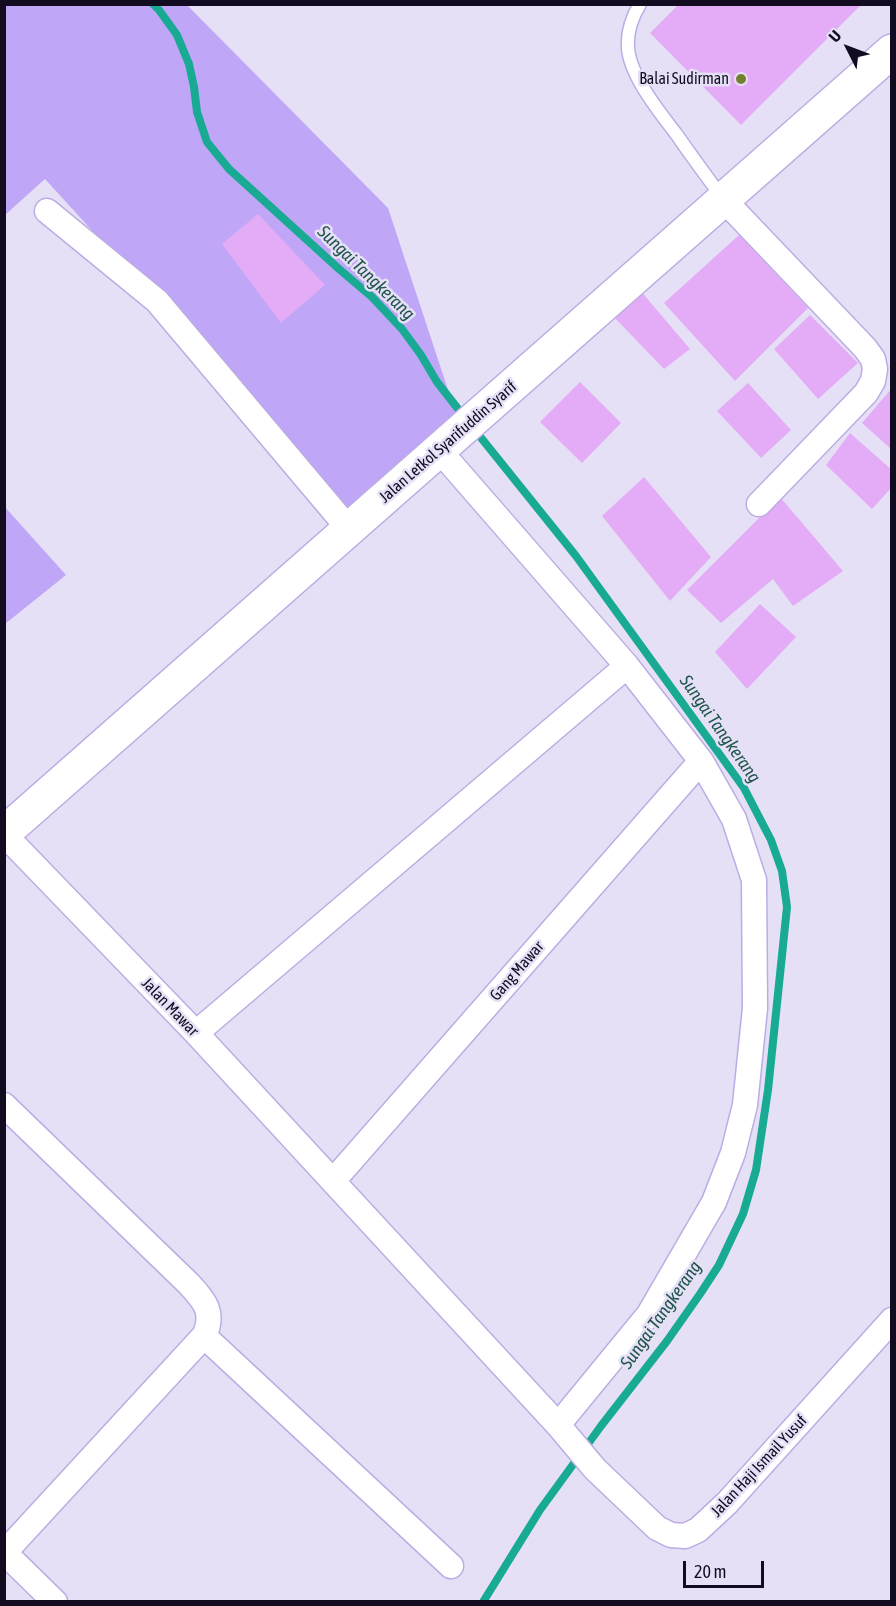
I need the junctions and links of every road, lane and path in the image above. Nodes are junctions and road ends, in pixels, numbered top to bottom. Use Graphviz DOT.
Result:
graph roads {
  1 [pos="640,4"];
  2 [pos="891,51"];
  3 [pos="724,200"];
  4 [pos="47,211"];
  5 [pos="444,446"];
  6 [pos="759,504"];
  7 [pos="349,530"];
  8 [pos="627,666"];
  9 [pos="701,760"];
  10 [pos="4,834"];
  11 [pos="196,1033"];
  12 [pos="4,1105"];
  13 [pos="333,1181"];
  14 [pos="891,1320"];
  15 [pos="204,1336"];
  16 [pos="560,1427"];
  17 [pos="5,1553"];
  18 [pos="451,1566"];
  19 [pos="55,1602"];
  1 -- 3 [label="lane"];
  2 -- 3 [label="street, Jalan Letkol Syarifuddin Syarif"];
  3 -- 5 [label="street, Jalan Letkol Syarifuddin Syarif"];
  3 -- 6 [label="street"];
  4 -- 7 [label="street"];
  5 -- 7 [label="street, Jalan Letkol Syarifuddin Syarif"];
  5 -- 8 [label="street"];
  7 -- 10 [label="street, Jalan Letkol Syarifuddin Syarif"];
  8 -- 9 [label="street"];
  8 -- 11 [label="street"];
  9 -- 13 [label="street, Gang Mawar"];
  9 -- 16 [label="street"];
  10 -- 11 [label="street, Jalan Mawar"];
  11 -- 13 [label="street, Jalan Mawar"];
  12 -- 15 [label="street"];
  13 -- 16 [label="street, Jalan Mawar"];
  14 -- 16 [label="street, Jalan Haji Ismail Yusuf"];
  15 -- 17 [label="street"];
  15 -- 18 [label="street"];
  17 -- 19 [label="street"];
}
